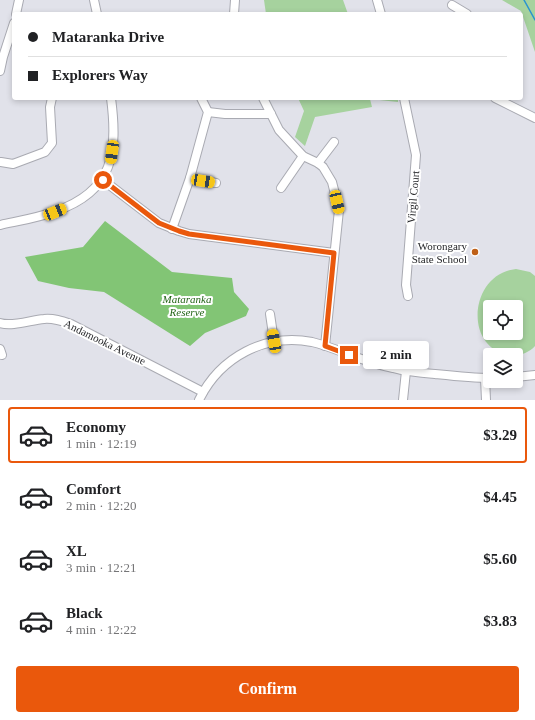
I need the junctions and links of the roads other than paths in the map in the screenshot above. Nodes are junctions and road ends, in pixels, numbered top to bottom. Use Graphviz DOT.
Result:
graph roads {
  1 [pos="18,0"];
  2 [pos="94,0"];
  3 [pos="235,0"];
  4 [pos="377,0"];
  5 [pos="452,5"];
  6 [pos="16,12"];
  7 [pos="97,12"];
  8 [pos="234,12"];
  9 [pos="380,12"];
  10 [pos="464,12"];
  11 [pos="12,28"];
  12 [pos="1,57"];
  13 [pos="0,71"];
  14 [pos="52,100"];
  15 [pos="110,100"];
  16 [pos="202,100"];
  17 [pos="264,100"];
  18 [pos="404,100"];
  19 [pos="499,100"];
  20 [pos="208,112"];
  21 [pos="271,114"];
  22 [pos="535,118"];
  23 [pos="334,142"];
  24 [pos="303,156"];
  25 [pos="0,162"];
  26 [pos="318,163"];
  27 [pos="190,178"];
  28 [pos="103,180"];
  29 [pos="216,183"];
  30 [pos="281,188"];
  31 [pos="0,225"];
  32 [pos="172,229"];
  33 [pos="334,253"];
  34 [pos="408,296"];
  35 [pos="270,314"];
  36 [pos="0,324"];
  37 [pos="274,341"];
  38 [pos="325,346"];
  39 [pos="406,371"];
  40 [pos="535,375"];
  41 [pos="526,377"];
  42 [pos="483,378"];
  43 [pos="535,378"];
  44 [pos="487,388"];
  45 [pos="203,392"];
  46 [pos="199,400"];
  47 [pos="403,400"];
  48 [pos="486,400"];
  1 -- 6 [label="street"];
  2 -- 7 [label="street"];
  3 -- 8 [label="street"];
  4 -- 9 [label="street"];
  5 -- 10 [label="street"];
  11 -- 12 [label="street"];
  12 -- 13 [label="street"];
  14 -- 25 [label="street"];
  15 -- 28 [label="street"];
  16 -- 20 [label="street"];
  17 -- 21 [label="street"];
  18 -- 34 [label="street, Virgil Court"];
  19 -- 22 [label="street"];
  20 -- 21 [label="street"];
  20 -- 27 [label="street"];
  21 -- 24 [label="street"];
  23 -- 26 [label="street"];
  24 -- 26 [label="street"];
  24 -- 30 [label="street"];
  26 -- 33 [label="street"];
  27 -- 29 [label="street"];
  27 -- 32 [label="street"];
  28 -- 31 [label="street"];
  28 -- 32 [label="street"];
  32 -- 33 [label="street"];
  33 -- 38 [label="street"];
  35 -- 37 [label="street"];
  36 -- 45 [label="street, Andamooka Avenue"];
  37 -- 38 [label="street"];
  37 -- 45 [label="street"];
  38 -- 39 [label="street"];
  39 -- 42 [label="street"];
  39 -- 47 [label="street"];
  40 -- 41 [label="street"];
  41 -- 43 [label="street"];
  44 -- 48 [label="street"];
  45 -- 46 [label="street"];
}
